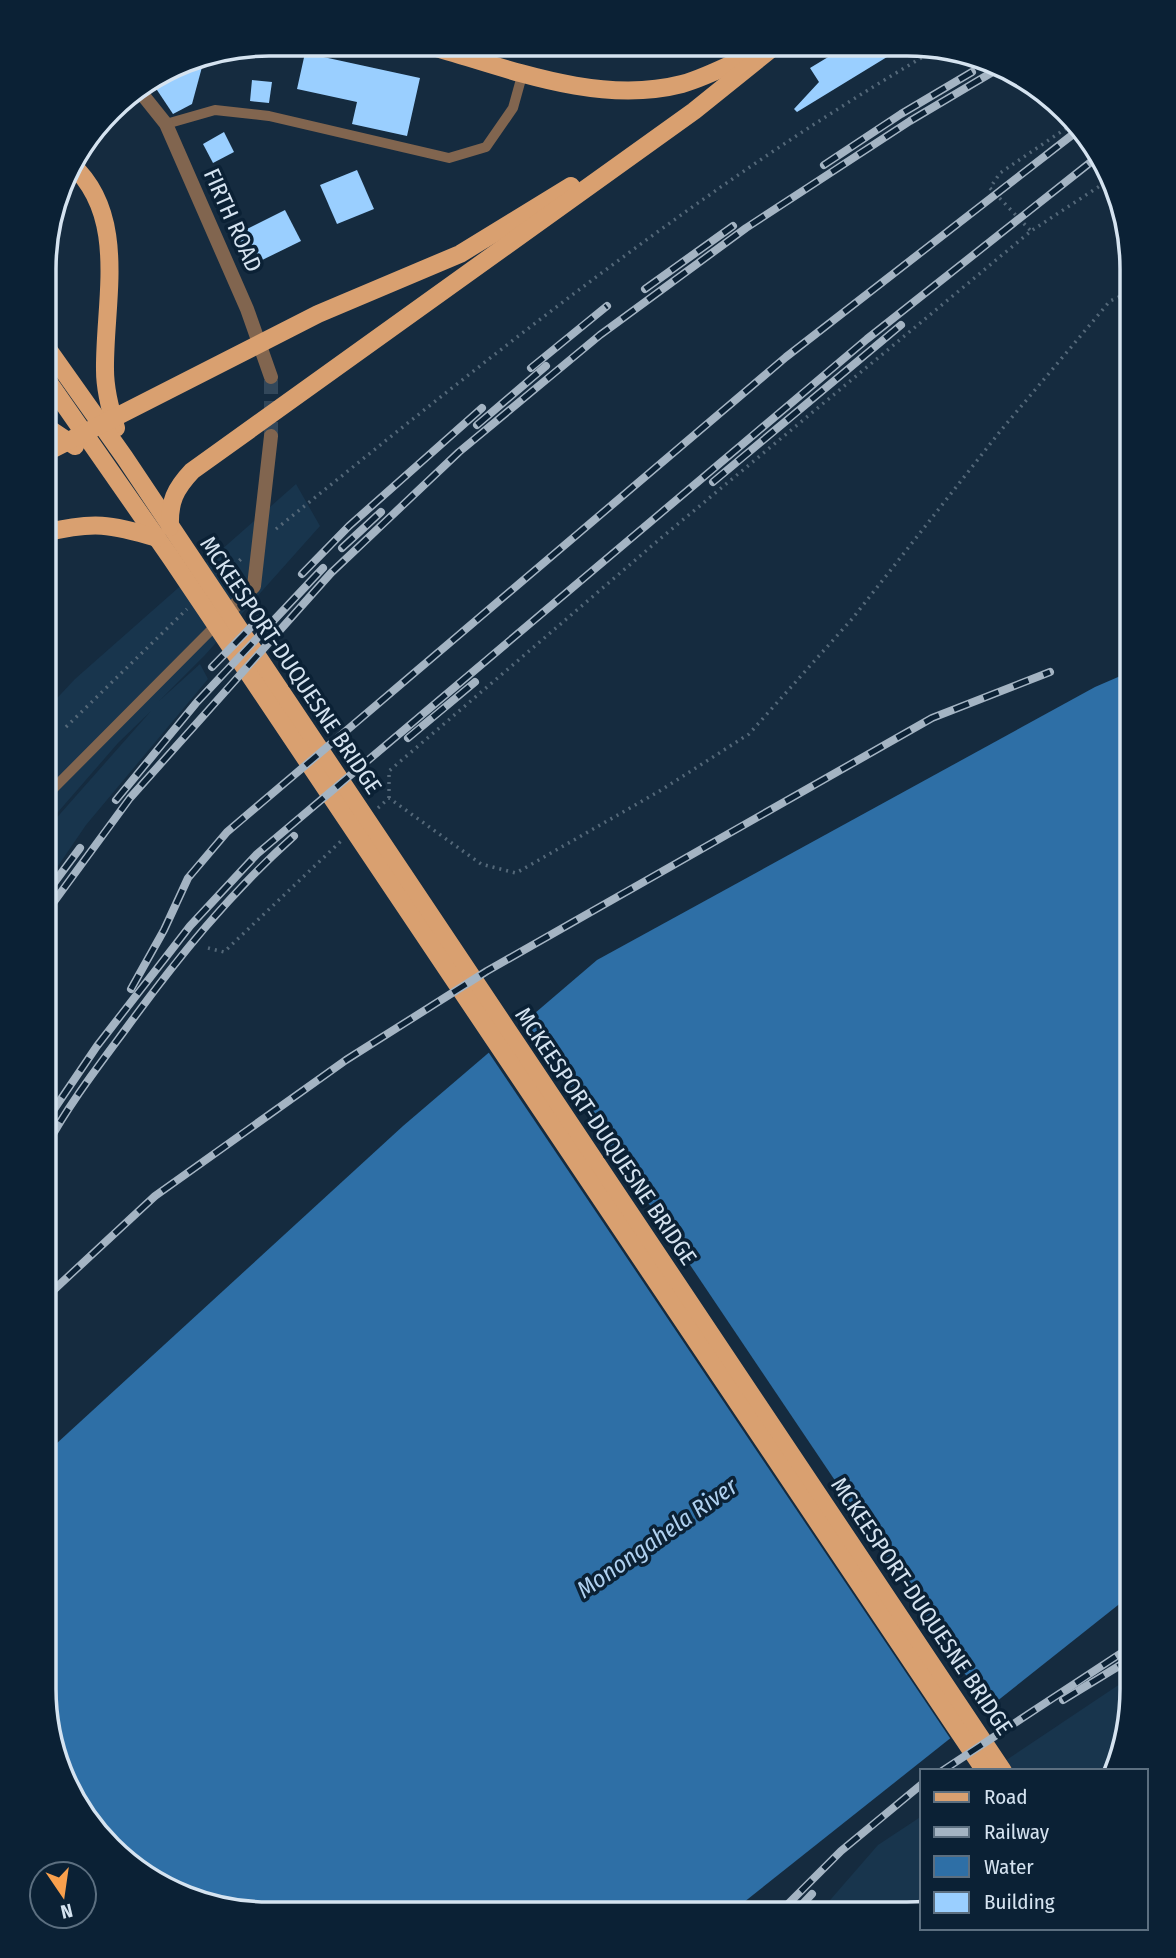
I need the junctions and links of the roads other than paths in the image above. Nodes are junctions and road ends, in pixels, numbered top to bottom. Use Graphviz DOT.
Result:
graph roads {
  1 [pos="466,56"];
  2 [pos="745,56"];
  3 [pos="762,56"];
  4 [pos="523,72"];
  5 [pos="144,97"];
  6 [pos="694,111"];
  7 [pos="166,124"];
  8 [pos="78,174"];
  9 [pos="56,359"];
  10 [pos="271,377"];
  11 [pos="56,392"];
  12 [pos="56,434"];
  13 [pos="271,436"];
  14 [pos="56,447"];
  15 [pos="125,458"];
  16 [pos="113,477"];
  17 [pos="56,530"];
  18 [pos="163,533"];
  19 [pos="177,554"];
  20 [pos="220,621"];
  21 [pos="56,786"];
  22 [pos="984,1769"];
  23 [pos="1002,1769"];
  1 -- 4 [label="main road"];
  2 -- 4 [label="main road"];
  3 -- 6 [label="main road"];
  4 -- 7 [label="lane"];
  5 -- 7 [label="street, FIRTH ROAD"];
  6 -- 14 [label="main road"];
  6 -- 18 [label="main road"];
  7 -- 10 [label="street, FIRTH ROAD"];
  8 -- 15 [label="main road"];
  9 -- 15 [label="main road"];
  11 -- 16 [label="main road"];
  12 -- 16 [label="main road"];
  13 -- 20 [label="street"];
  15 -- 18 [label="main road"];
  16 -- 18 [label="main road"];
  17 -- 18 [label="main road"];
  18 -- 19 [label="main road, MCKEESPORT-DUQUESNE BRIDGE"];
  19 -- 22 [label="main road, MCKEESPORT-DUQUESNE BRIDGE"];
  19 -- 23 [label="main road, MCKEESPORT-DUQUESNE BRIDGE"];
  20 -- 21 [label="lane"];
}
